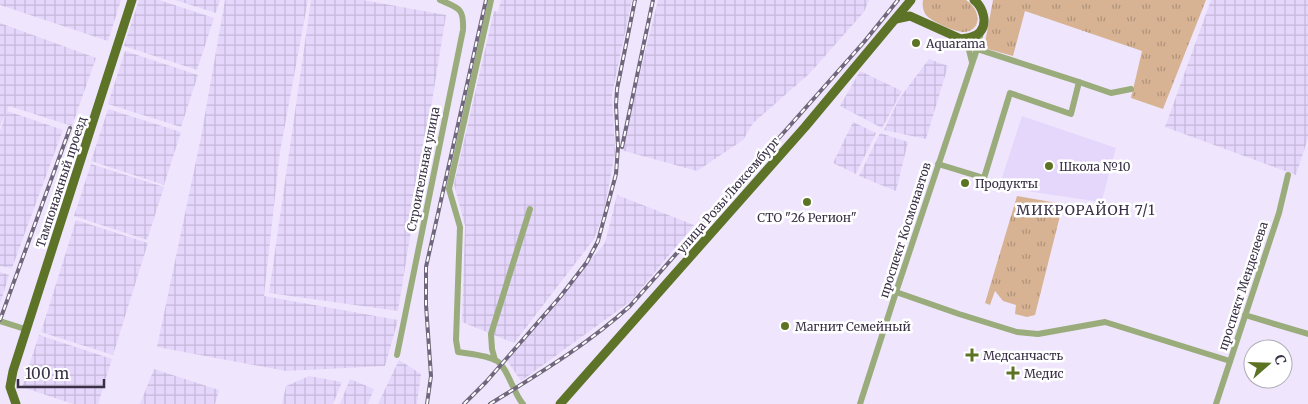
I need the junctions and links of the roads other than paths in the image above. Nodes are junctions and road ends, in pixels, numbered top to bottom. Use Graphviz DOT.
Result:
graph roads {
  1 [pos="132,0"];
  2 [pos="440,0"];
  3 [pos="491,0"];
  4 [pos="911,0"];
  5 [pos="915,0"];
  6 [pos="974,0"];
  7 [pos="895,19"];
  8 [pos="922,21"];
  9 [pos="981,31"];
  10 [pos="961,39"];
  11 [pos="977,49"];
  12 [pos="972,62"];
  13 [pos="1079,82"];
  14 [pos="1131,89"];
  15 [pos="938,164"];
  16 [pos="1288,175"];
  17 [pos="530,209"];
  18 [pos="896,292"];
  19 [pos="1245,315"];
  20 [pos="0,321"];
  21 [pos="25,330"];
  22 [pos="1308,334"];
  23 [pos="397,355"];
  24 [pos="495,360"];
  25 [pos="1230,361"];
  26 [pos="16,404"];
  27 [pos="523,404"];
  28 [pos="560,404"];
  29 [pos="860,404"];
  30 [pos="1216,404"];
  1 -- 21 [label="main road, Тампонажный проезд"];
  2 -- 23 [label="street, Строительная улица"];
  3 -- 24 [label="street"];
  4 -- 7 [label="main road, улица Розы Люксембург"];
  5 -- 8 [label="main road"];
  6 -- 9 [label="main road"];
  7 -- 8 [label="main road"];
  7 -- 28 [label="main road, улица Розы Люксембург"];
  8 -- 10 [label="main road"];
  9 -- 10 [label="main road"];
  9 -- 11 [label="street, проспект Космонавтов"];
  10 -- 12 [label="street"];
  11 -- 12 [label="street, проспект Космонавтов"];
  11 -- 13 [label="street"];
  12 -- 15 [label="street, проспект Космонавтов"];
  13 -- 14 [label="street"];
  13 -- 15 [label="street"];
  15 -- 18 [label="street, проспект Космонавтов"];
  16 -- 19 [label="street, проспект Менделеева"];
  17 -- 24 [label="street"];
  18 -- 25 [label="street"];
  18 -- 29 [label="street, проспект Космонавтов"];
  19 -- 22 [label="street"];
  19 -- 25 [label="street, проспект Менделеева"];
  20 -- 21 [label="street"];
  21 -- 26 [label="main road, Тампонажный проезд"];
  24 -- 27 [label="street"];
  25 -- 30 [label="street, проспект Менделеева"];
}
